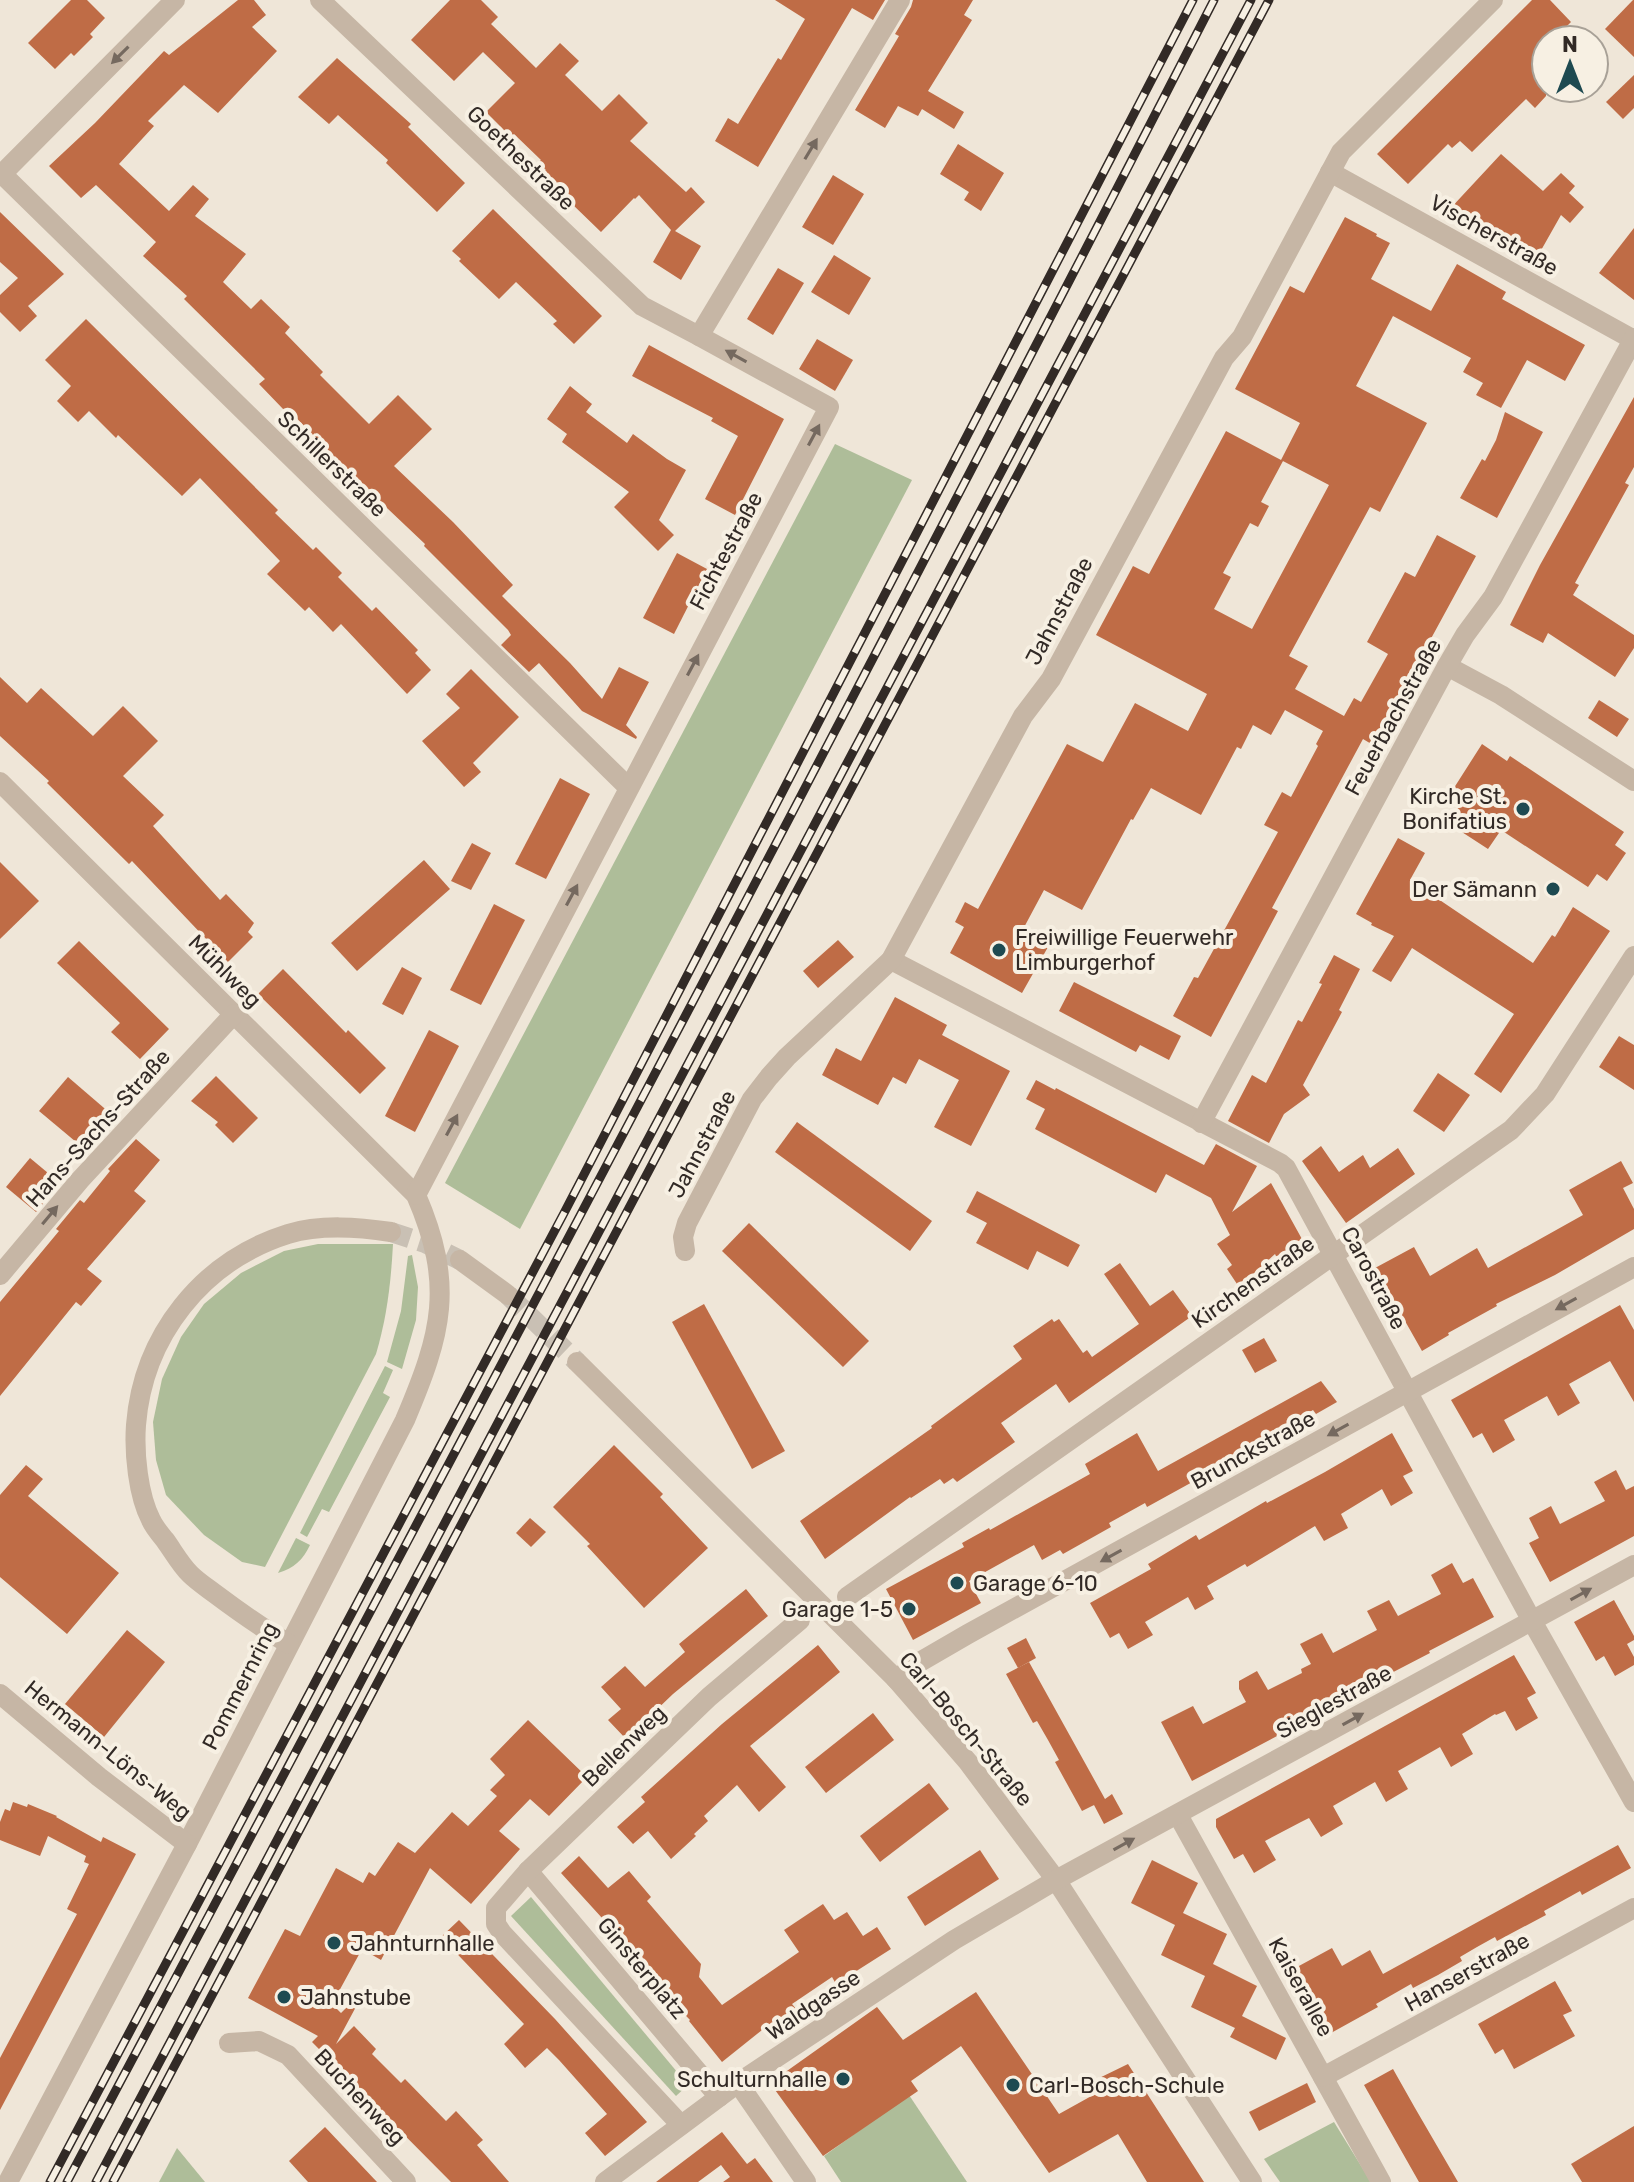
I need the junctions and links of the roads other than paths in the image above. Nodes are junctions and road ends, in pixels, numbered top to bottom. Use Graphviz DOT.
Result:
graph roads {
  1 [pos="175,0"];
  2 [pos="320,0"];
  3 [pos="900,0"];
  4 [pos="1493,0"];
  5 [pos="1330,172"];
  6 [pos="1,175"];
  7 [pos="699,336"];
  8 [pos="1634,339"];
  9 [pos="1447,666"];
  10 [pos="1634,781"];
  11 [pos="0,782"];
  12 [pos="628,787"];
  13 [pos="1634,956"];
  14 [pos="891,960"];
  15 [pos="234,1014"];
  16 [pos="1201,1123"];
  17 [pos="416,1195"];
  18 [pos="391,1232"];
  19 [pos="685,1251"];
  20 [pos="1335,1255"];
  21 [pos="460,1260"];
  22 [pos="1634,1267"];
  23 [pos="0,1275"];
  24 [pos="508,1295"];
  25 [pos="577,1362"];
  26 [pos="1407,1392"];
  27 [pos="1634,1565"];
  28 [pos="847,1597"];
  29 [pos="800,1620"];
  30 [pos="1532,1621"];
  31 [pos="289,1644"];
  32 [pos="896,1679"];
  33 [pos="0,1694"];
  34 [pos="1634,1802"];
  35 [pos="1178,1815"];
  36 [pos="187,1844"];
  37 [pos="528,1871"];
  38 [pos="1056,1880"];
  39 [pos="1634,1908"];
  40 [pos="229,2043"];
  41 [pos="1323,2077"];
  42 [pos="738,2083"];
  43 [pos="719,2097"];
  44 [pos="681,2125"];
  45 [pos="8,2182"];
  46 [pos="406,2182"];
  47 [pos="605,2182"];
  48 [pos="806,2182"];
  49 [pos="1252,2182"];
  50 [pos="1381,2182"];
  1 -- 6 [label="street, one-way"];
  2 -- 7 [label="street, Goethestraße"];
  7 -- 3 [label="street, one-way"];
  4 -- 5 [label="street, Jahnstraße"];
  5 -- 8 [label="street, Vischerstraße"];
  5 -- 14 [label="street, Jahnstraße"];
  6 -- 12 [label="street, Schillerstraße"];
  12 -- 7 [label="street, Fichtestraße, one-way"];
  8 -- 9 [label="street, Feuerbachstraße"];
  9 -- 10 [label="street"];
  9 -- 16 [label="street, Feuerbachstraße"];
  11 -- 15 [label="street, Mühlweg"];
  17 -- 12 [label="street, Fichtestraße, one-way"];
  13 -- 20 [label="street, Kirchenstraße"];
  14 -- 16 [label="street, Carostraße"];
  14 -- 19 [label="street, Jahnstraße"];
  15 -- 17 [label="street, Mühlweg"];
  23 -- 15 [label="street, Hans-Sachs-Straße, one-way"];
  16 -- 20 [label="street, Carostraße"];
  17 -- 31 [label="street, Pommernring"];
  18 -- 31 [label="street"];
  20 -- 26 [label="street, Carostraße"];
  20 -- 28 [label="street, Kirchenstraße"];
  21 -- 24 [label="street"];
  22 -- 26 [label="street, Brunckstraße, one-way"];
  25 -- 32 [label="street, Carl-Bosch-Straße"];
  26 -- 30 [label="street, Carostraße"];
  26 -- 32 [label="street, Brunckstraße, one-way"];
  30 -- 27 [label="street, Sieglestraße, one-way"];
  29 -- 37 [label="street, Bellenweg"];
  30 -- 34 [label="street, Carostraße"];
  35 -- 30 [label="street, Sieglestraße, one-way"];
  31 -- 36 [label="street, Pommernring"];
  32 -- 38 [label="street, Carl-Bosch-Straße"];
  33 -- 36 [label="street, Hermann-Löns-Weg"];
  38 -- 35 [label="street, Sieglestraße, one-way"];
  35 -- 41 [label="street, Kaiserallee"];
  36 -- 45 [label="street, Pommernring"];
  37 -- 43 [label="street, Ginsterplatz"];
  37 -- 44 [label="street, Bellenweg"];
  38 -- 42 [label="street, Waldgasse"];
  38 -- 49 [label="street, Carl-Bosch-Straße"];
  39 -- 41 [label="street, Hanserstraße"];
  40 -- 46 [label="street, Buchenweg"];
  41 -- 50 [label="street, Kaiserallee"];
  42 -- 43 [label="street, Waldgasse"];
  42 -- 48 [label="street"];
  43 -- 44 [label="street, Waldgasse"];
  44 -- 47 [label="street, Waldgasse"];
}
